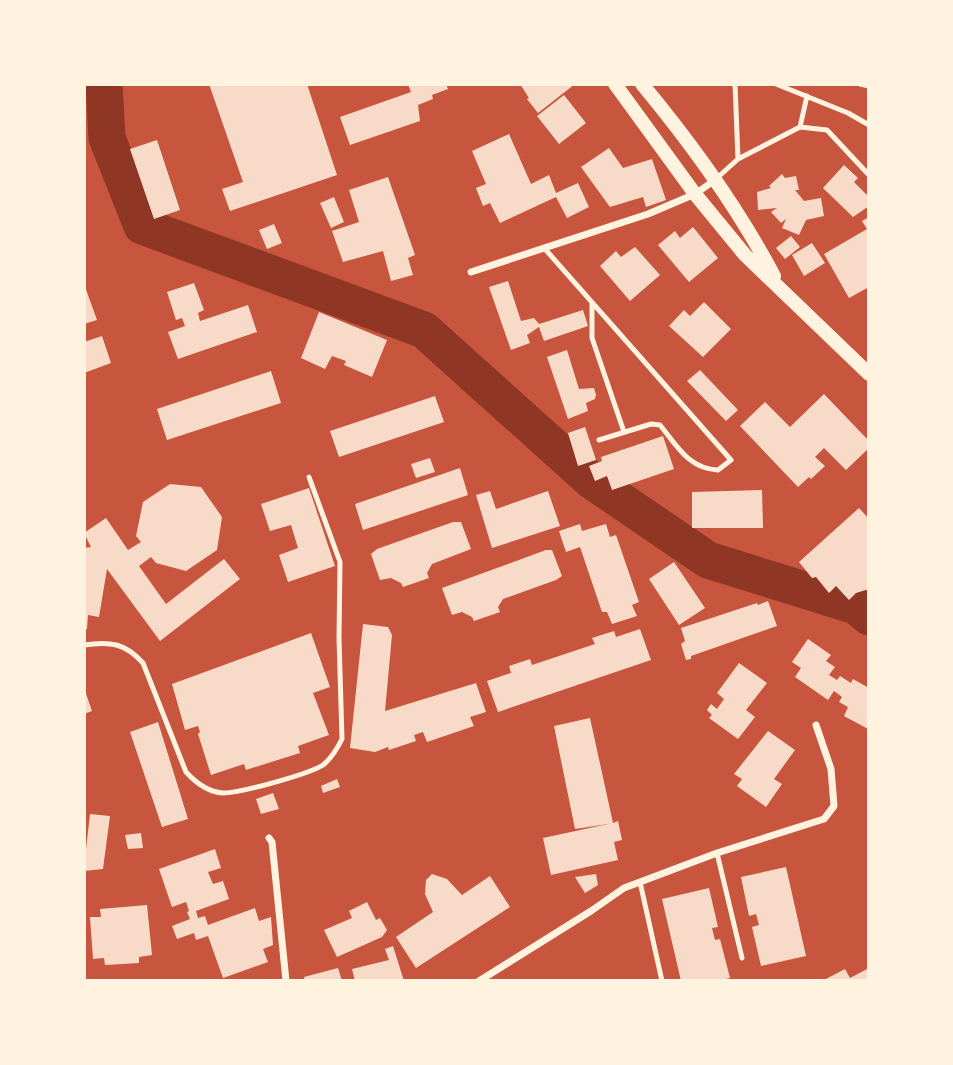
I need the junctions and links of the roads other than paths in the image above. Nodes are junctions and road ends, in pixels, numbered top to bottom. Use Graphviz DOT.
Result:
graph roads {
  1 [pos="615,84"];
  2 [pos="642,84"];
  3 [pos="735,84"];
  4 [pos="776,84"];
  5 [pos="860,84"];
  6 [pos="869,86"];
  7 [pos="807,96"];
  8 [pos="869,125"];
  9 [pos="800,127"];
  10 [pos="738,159"];
  11 [pos="869,175"];
  12 [pos="715,180"];
  13 [pos="695,194"];
  14 [pos="545,249"];
  15 [pos="471,272"];
  16 [pos="780,287"];
  17 [pos="592,303"];
  18 [pos="869,374"];
  19 [pos="624,432"];
  20 [pos="599,440"];
  21 [pos="309,477"];
  22 [pos="84,645"];
  23 [pos="816,725"];
  24 [pos="269,838"];
  25 [pos="717,853"];
  26 [pos="640,882"];
  27 [pos="742,958"];
  28 [pos="286,981"];
  29 [pos="478,981"];
  30 [pos="662,981"];
  1 -- 13 [label="main road"];
  2 -- 12 [label="main road"];
  3 -- 10 [label="lane"];
  4 -- 7 [label="lane"];
  5 -- 6 [label="lane"];
  7 -- 8 [label="lane"];
  7 -- 9 [label="lane"];
  9 -- 10 [label="lane"];
  9 -- 11 [label="lane"];
  10 -- 12 [label="lane"];
  12 -- 13 [label="street"];
  12 -- 16 [label="main road"];
  13 -- 14 [label="street"];
  13 -- 16 [label="main road"];
  14 -- 15 [label="street"];
  14 -- 17 [label="lane"];
  16 -- 18 [label="main road"];
  17 -- 19 [label="lane"];
  17 -- 19 [label="lane"];
  19 -- 20 [label="lane"];
  21 -- 22 [label="lane"];
  23 -- 25 [label="street"];
  24 -- 28 [label="street"];
  25 -- 26 [label="street"];
  25 -- 27 [label="lane"];
  26 -- 29 [label="street"];
  26 -- 30 [label="lane"];
}
